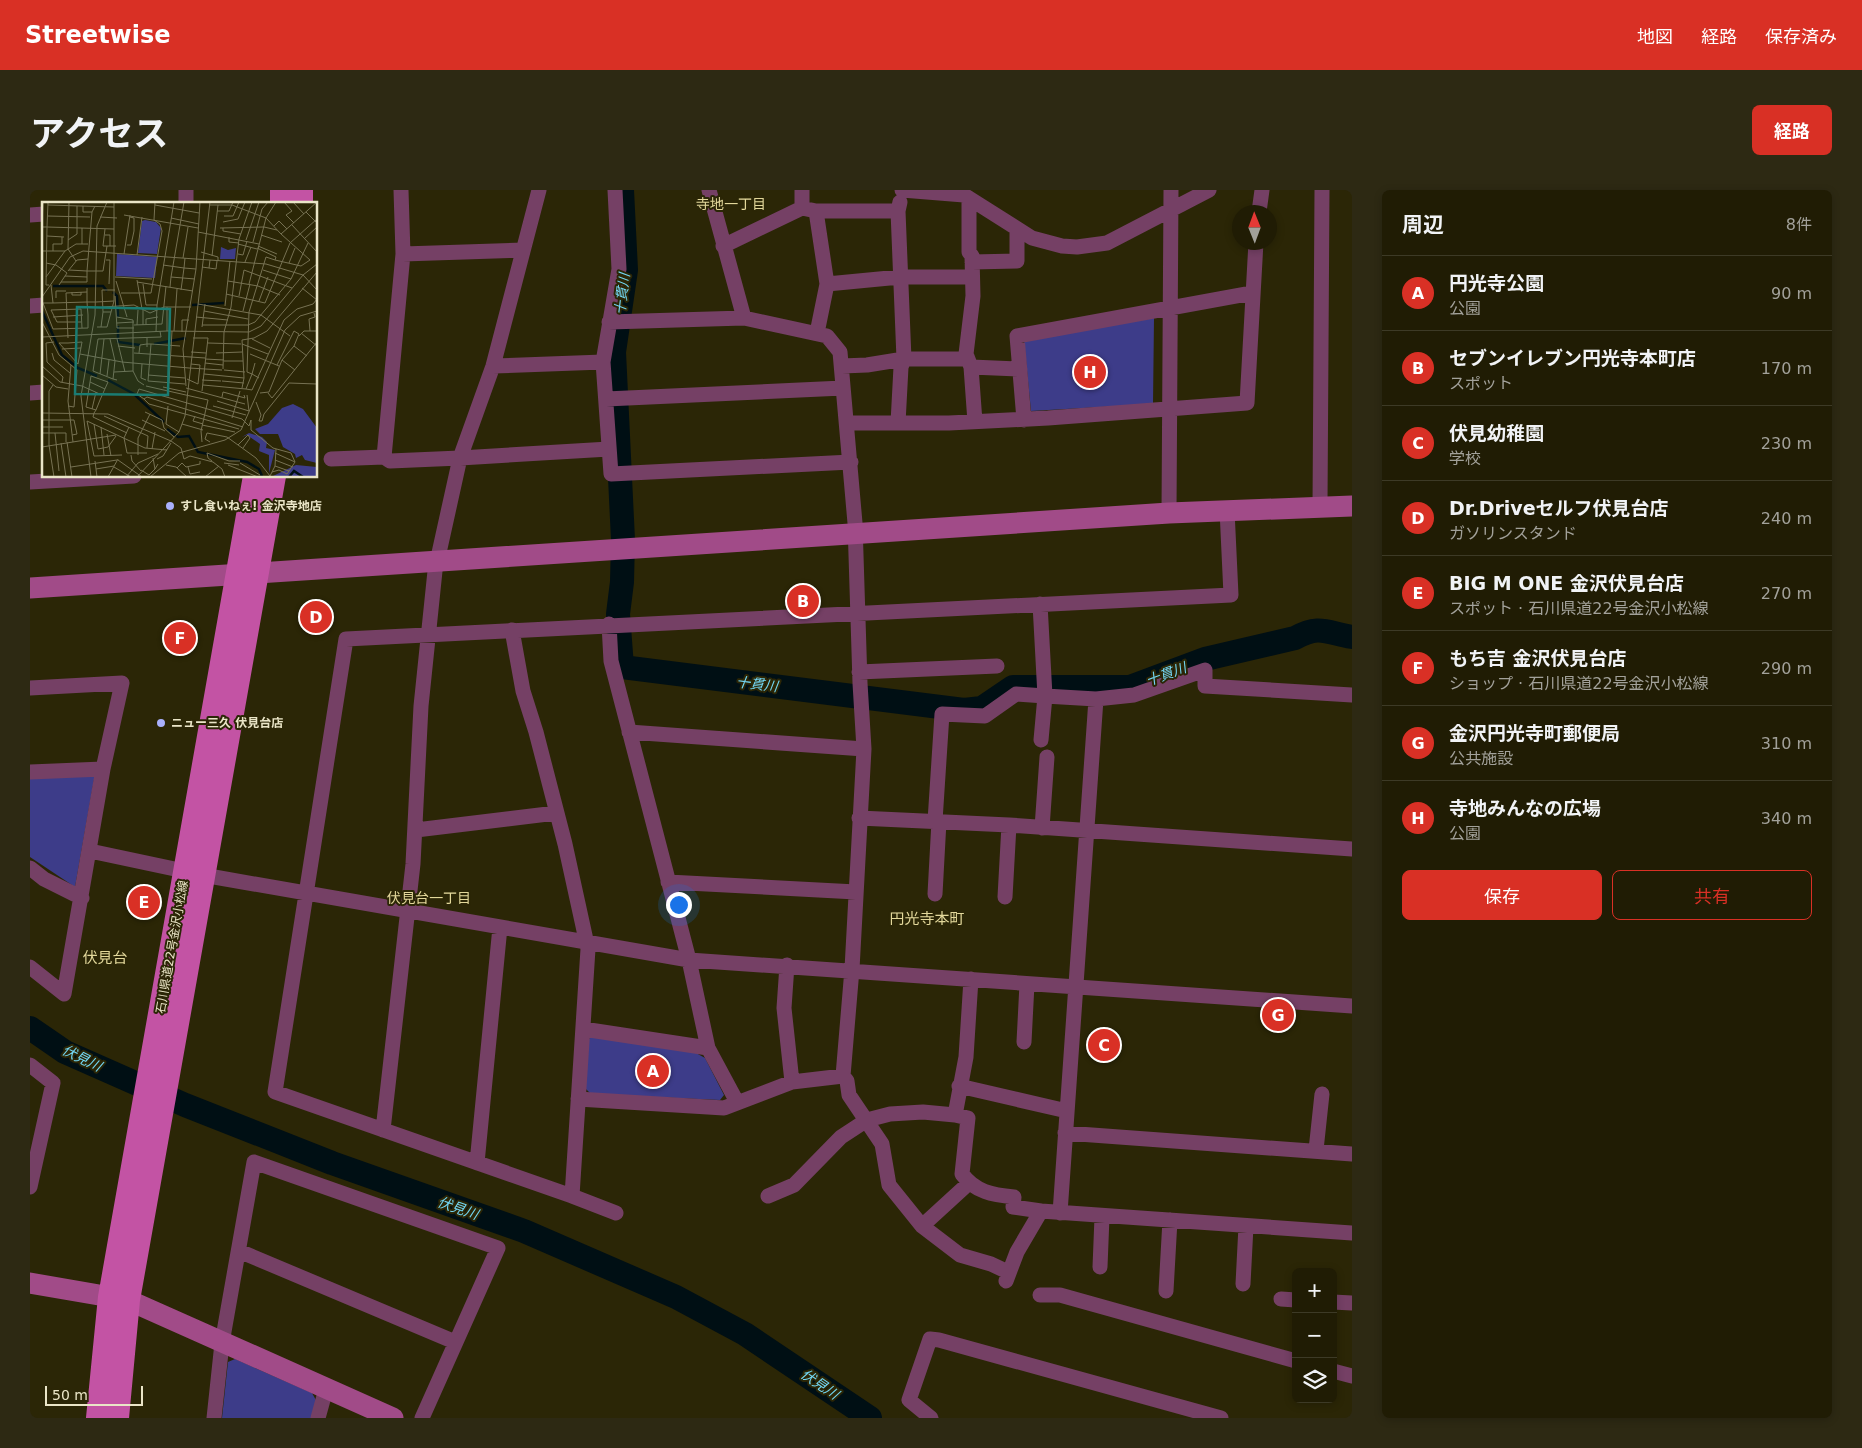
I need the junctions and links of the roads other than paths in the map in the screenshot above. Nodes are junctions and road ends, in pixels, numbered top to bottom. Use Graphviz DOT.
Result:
graph roads {
  1 [pos="401,190"];
  2 [pos="539,190"];
  3 [pos="615,190"];
  4 [pos="709,190"];
  5 [pos="802,190"];
  6 [pos="902,190"];
  7 [pos="1171,190"];
  8 [pos="1209,190"];
  9 [pos="1262,190"];
  10 [pos="1322,190"];
  11 [pos="965,194"];
  12 [pos="1260,205"];
  13 [pos="1171,209"];
  14 [pos="809,210"];
  15 [pos="898,211"];
  16 [pos="1017,229"];
  17 [pos="723,246"];
  18 [pos="523,250"];
  19 [pos="1255,250"];
  20 [pos="403,254"];
  21 [pos="972,269"];
  22 [pos="900,277"];
  23 [pos="826,284"];
  24 [pos="1252,293"];
  25 [pos="1170,309"];
  26 [pos="744,318"];
  27 [pos="615,322"];
  28 [pos="816,334"];
  29 [pos="904,359"];
  30 [pos="603,362"];
  31 [pos="969,363"];
  32 [pos="493,366"];
  33 [pos="842,366"];
  34 [pos="1020,369"];
  35 [pos="843,388"];
  36 [pos="612,399"];
  37 [pos="1169,410"];
  38 [pos="1024,420"];
  39 [pos="975,422"];
  40 [pos="848,423"];
  41 [pos="898,423"];
  42 [pos="609,449"];
  43 [pos="384,457"];
  44 [pos="331,458"];
  45 [pos="460,458"];
  46 [pos="851,462"];
  47 [pos="92,478"];
  48 [pos="255,478"];
  49 [pos="273,478"];
  50 [pos="30,482"];
  51 [pos="1320,506"];
  52 [pos="1352,506"];
  53 [pos="1227,510"];
  54 [pos="1169,513"];
  55 [pos="855,534"];
  56 [pos="436,562"];
  57 [pos="246,574"];
  58 [pos="30,588"];
  59 [pos="1040,604"];
  60 [pos="859,612"];
  61 [pos="616,624"];
  62 [pos="512,630"];
  63 [pos="428,634"];
  64 [pos="997,666"];
  65 [pos="859,672"];
  66 [pos="30,688"];
  67 [pos="1045,689"];
  68 [pos="1352,695"];
  69 [pos="1096,698"];
  70 [pos="629,732"];
  71 [pos="1041,740"];
  72 [pos="864,749"];
  73 [pos="1047,757"];
  74 [pos="104,769"];
  75 [pos="30,772"];
  76 [pos="556,813"];
  77 [pos="859,818"];
  78 [pos="937,821"];
  79 [pos="1009,825"];
  80 [pos="1042,828"];
  81 [pos="416,830"];
  82 [pos="1086,832"];
  83 [pos="1352,849"];
  84 [pos="90,851"];
  85 [pos="30,868"];
  86 [pos="194,872"];
  87 [pos="668,882"];
  88 [pos="306,892"];
  89 [pos="856,892"];
  90 [pos="935,894"];
  91 [pos="1005,897"];
  92 [pos="82,898"];
  93 [pos="408,910"];
  94 [pos="500,927"];
  95 [pos="585,941"];
  96 [pos="689,960"];
  97 [pos="787,965"];
  98 [pos="30,967"];
  99 [pos="852,969"];
  100 [pos="970,979"];
  101 [pos="1026,984"];
  102 [pos="1075,986"];
  103 [pos="1352,1006"];
  104 [pos="583,1029"];
  105 [pos="1024,1042"];
  106 [pos="708,1048"];
  107 [pos="30,1065"];
  108 [pos="843,1076"];
  109 [pos="792,1082"];
  110 [pos="959,1086"];
  111 [pos="1322,1094"];
  112 [pos="578,1099"];
  113 [pos="737,1102"];
  114 [pos="1067,1111"];
  115 [pos="954,1115"];
  116 [pos="867,1120"];
  117 [pos="383,1130"];
  118 [pos="1065,1133"];
  119 [pos="1316,1150"];
  120 [pos="1352,1154"];
  121 [pos="477,1162"];
  122 [pos="968,1183"];
  123 [pos="30,1187"];
  124 [pos="572,1196"];
  125 [pos="768,1196"];
  126 [pos="1041,1211"];
  127 [pos="616,1213"];
  128 [pos="1060,1213"];
  129 [pos="1102,1216"];
  130 [pos="1170,1220"];
  131 [pos="922,1226"];
  132 [pos="1246,1226"];
  133 [pos="1352,1233"];
  134 [pos="238,1251"];
  135 [pos="1100,1267"];
  136 [pos="30,1284"];
  137 [pos="1243,1284"];
  138 [pos="1166,1291"];
  139 [pos="1040,1295"];
  140 [pos="119,1298"];
  141 [pos="1337,1302"];
  142 [pos="1352,1303"];
  143 [pos="455,1342"];
  144 [pos="222,1344"];
  145 [pos="1292,1359"];
  146 [pos="1337,1372"];
  147 [pos="1352,1376"];
  148 [pos="326,1388"];
  149 [pos="98,1418"];
  150 [pos="117,1418"];
  151 [pos="214,1418"];
  152 [pos="318,1418"];
  153 [pos="393,1418"];
  154 [pos="422,1418"];
  155 [pos="931,1418"];
  156 [pos="1221,1418"];
  1 -- 20 [label="street"];
  2 -- 18 [label="street"];
  3 -- 27 [label="street"];
  4 -- 17 [label="street"];
  5 -- 14 [label="street"];
  6 -- 11 [label="street"];
  6 -- 15 [label="street"];
  7 -- 13 [label="street"];
  8 -- 13 [label="street"];
  9 -- 12 [label="street"];
  10 -- 51 [label="street"];
  11 -- 16 [label="street"];
  11 -- 21 [label="street"];
  13 -- 16 [label="street"];
  13 -- 25 [label="street"];
  14 -- 15 [label="street"];
  14 -- 17 [label="street"];
  14 -- 23 [label="street"];
  15 -- 22 [label="street"];
  16 -- 21 [label="street"];
  17 -- 26 [label="street"];
  18 -- 20 [label="street"];
  18 -- 32 [label="street"];
  19 -- 24 [label="street"];
  20 -- 43 [label="street"];
  21 -- 22 [label="street"];
  21 -- 31 [label="street"];
  22 -- 23 [label="street"];
  22 -- 29 [label="street"];
  23 -- 28 [label="street"];
  24 -- 25 [label="street"];
  24 -- 37 [label="street"];
  25 -- 34 [label="street"];
  25 -- 37 [label="street"];
  26 -- 27 [label="street"];
  26 -- 28 [label="street"];
  27 -- 30 [label="street"];
  28 -- 33 [label="street"];
  29 -- 31 [label="street"];
  29 -- 33 [label="street"];
  29 -- 41 [label="street"];
  30 -- 32 [label="street"];
  30 -- 36 [label="street"];
  31 -- 34 [label="street"];
  31 -- 39 [label="street"];
  32 -- 45 [label="street"];
  33 -- 35 [label="street"];
  34 -- 38 [label="street"];
  35 -- 36 [label="street"];
  35 -- 40 [label="street"];
  36 -- 42 [label="street"];
  37 -- 38 [label="street"];
  37 -- 54 [label="street"];
  38 -- 39 [label="street"];
  39 -- 41 [label="street"];
  40 -- 41 [label="street"];
  40 -- 46 [label="street"];
  42 -- 45 [label="street"];
  42 -- 46 [label="street"];
  43 -- 44 [label="street"];
  43 -- 45 [label="street"];
  45 -- 56 [label="street"];
  46 -- 55 [label="street"];
  47 -- 50 [label="street"];
  48 -- 57 [label="main road, 石川県道22号金沢小松線"];
  49 -- 57 [label="main road, 石川県道22号金沢小松線"];
  51 -- 52 [label="street"];
  51 -- 53 [label="street"];
  53 -- 54 [label="street"];
  53 -- 59 [label="street"];
  54 -- 55 [label="street"];
  55 -- 56 [label="street"];
  55 -- 60 [label="street"];
  56 -- 57 [label="street"];
  56 -- 63 [label="street"];
  57 -- 58 [label="street"];
  57 -- 86 [label="main road, 石川県道22号金沢小松線"];
  59 -- 60 [label="street"];
  59 -- 67 [label="street"];
  60 -- 61 [label="street"];
  60 -- 65 [label="street"];
  61 -- 62 [label="street"];
  61 -- 70 [label="street"];
  62 -- 63 [label="street"];
  62 -- 76 [label="street"];
  63 -- 81 [label="street"];
  63 -- 88 [label="street"];
  64 -- 65 [label="street"];
  65 -- 72 [label="street"];
  66 -- 74 [label="street"];
  67 -- 69 [label="street"];
  67 -- 71 [label="street"];
  67 -- 78 [label="street"];
  68 -- 69 [label="street"];
  69 -- 82 [label="street"];
  70 -- 72 [label="street"];
  70 -- 87 [label="street"];
  72 -- 77 [label="street"];
  73 -- 80 [label="street"];
  74 -- 75 [label="street"];
  74 -- 84 [label="street"];
  76 -- 81 [label="street"];
  76 -- 95 [label="street"];
  77 -- 78 [label="street"];
  77 -- 89 [label="street"];
  78 -- 79 [label="street"];
  78 -- 90 [label="street"];
  79 -- 80 [label="street"];
  79 -- 91 [label="street"];
  80 -- 82 [label="street"];
  81 -- 93 [label="street"];
  82 -- 83 [label="street"];
  82 -- 102 [label="street"];
  84 -- 86 [label="street"];
  84 -- 92 [label="street"];
  85 -- 92 [label="street"];
  86 -- 88 [label="street"];
  86 -- 140 [label="main road, 石川県道22号金沢小松線"];
  87 -- 89 [label="street"];
  87 -- 96 [label="street"];
  88 -- 93 [label="street"];
  88 -- 117 [label="street"];
  89 -- 99 [label="street"];
  92 -- 98 [label="street"];
  93 -- 94 [label="street"];
  93 -- 117 [label="street"];
  94 -- 95 [label="street"];
  94 -- 121 [label="street"];
  95 -- 96 [label="street"];
  95 -- 104 [label="street"];
  96 -- 97 [label="street"];
  96 -- 106 [label="street"];
  97 -- 99 [label="street"];
  97 -- 109 [label="street"];
  99 -- 100 [label="street"];
  99 -- 108 [label="street"];
  100 -- 101 [label="street"];
  100 -- 110 [label="street"];
  101 -- 102 [label="street"];
  101 -- 105 [label="street"];
  102 -- 103 [label="street"];
  102 -- 114 [label="street"];
  104 -- 106 [label="street"];
  104 -- 112 [label="street"];
  106 -- 113 [label="street"];
  107 -- 123 [label="street"];
  108 -- 109 [label="street"];
  108 -- 116 [label="street"];
  109 -- 113 [label="street"];
  110 -- 114 [label="street"];
  110 -- 115 [label="street"];
  111 -- 119 [label="street"];
  112 -- 113 [label="street"];
  112 -- 124 [label="street"];
  114 -- 118 [label="street"];
  115 -- 116 [label="street"];
  115 -- 122 [label="street"];
  116 -- 125 [label="street"];
  116 -- 131 [label="street"];
  117 -- 121 [label="street"];
  118 -- 119 [label="street"];
  118 -- 128 [label="street"];
  119 -- 120 [label="street"];
  121 -- 124 [label="street"];
  122 -- 126 [label="street"];
  122 -- 131 [label="street"];
  124 -- 127 [label="street"];
  126 -- 128 [label="street"];
  126 -- 131 [label="street"];
  128 -- 129 [label="street"];
  129 -- 130 [label="street"];
  129 -- 135 [label="street"];
  130 -- 132 [label="street"];
  130 -- 138 [label="street"];
  132 -- 133 [label="street"];
  132 -- 137 [label="street"];
  134 -- 143 [label="street"];
  134 -- 143 [label="street"];
  134 -- 144 [label="street"];
  136 -- 140 [label="street"];
  139 -- 145 [label="street"];
  140 -- 144 [label="street"];
  140 -- 149 [label="main road, 石川県道22号金沢小松線"];
  140 -- 150 [label="main road, 石川県道22号金沢小松線"];
  141 -- 142 [label="street"];
  143 -- 154 [label="street"];
  144 -- 148 [label="street"];
  144 -- 151 [label="street"];
  146 -- 147 [label="street"];
  148 -- 152 [label="street"];
  148 -- 153 [label="street"];
  155 -- 156 [label="street"];
}
